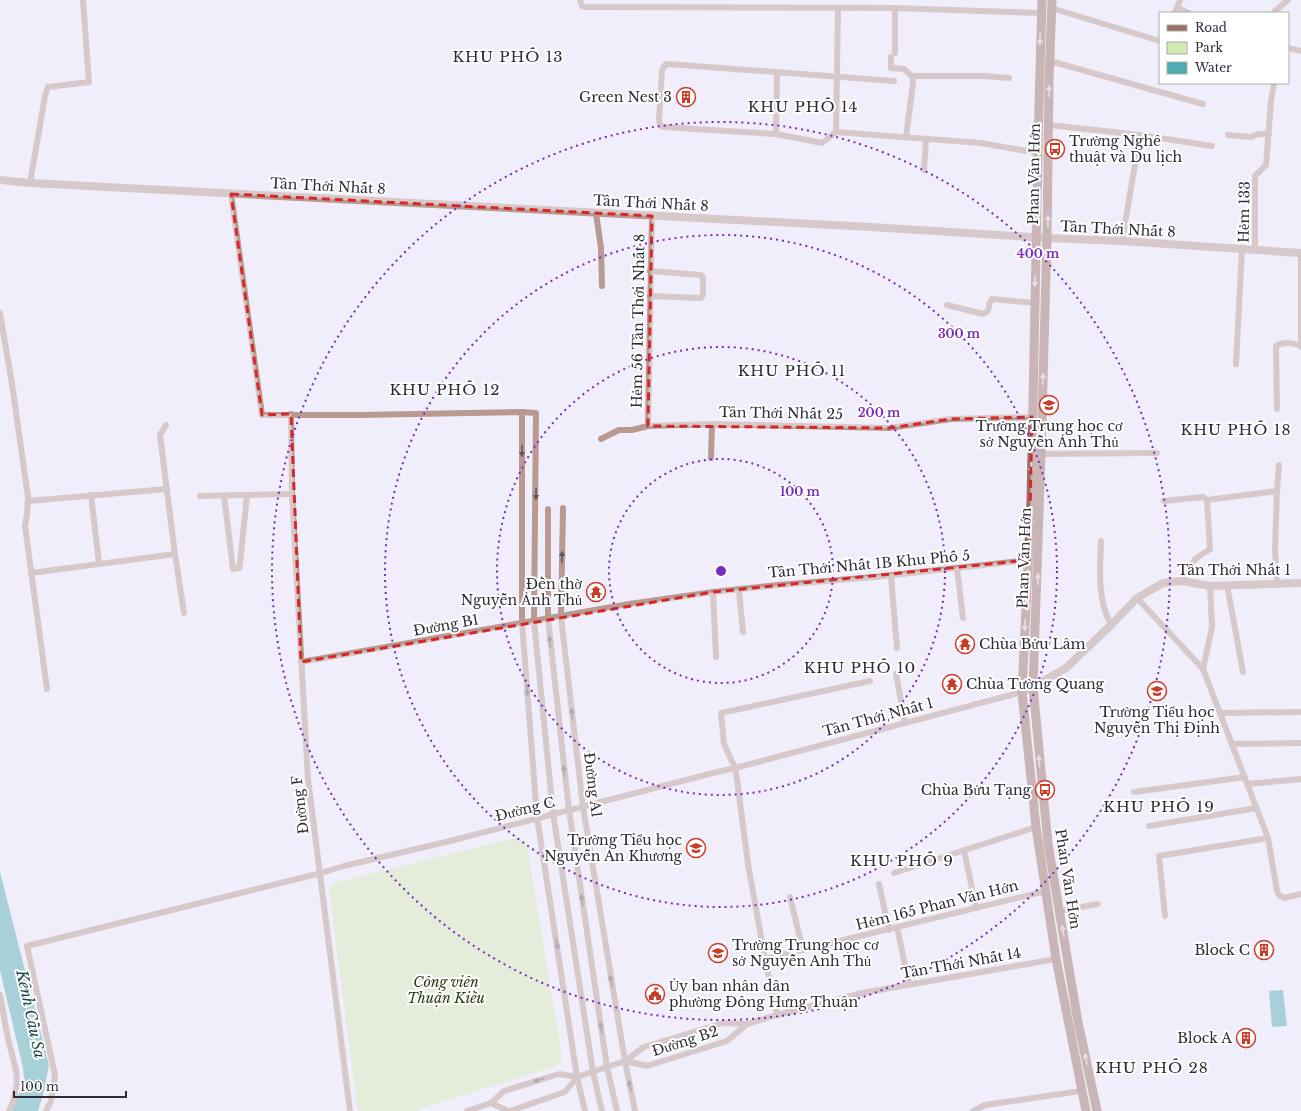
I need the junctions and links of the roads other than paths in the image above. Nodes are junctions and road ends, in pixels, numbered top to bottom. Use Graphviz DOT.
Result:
graph roads {
  1 [pos="83,0"];
  2 [pos="580,0"];
  3 [pos="1042,0"];
  4 [pos="1180,0"];
  5 [pos="1288,0"];
  6 [pos="1052,4"];
  7 [pos="838,8"];
  8 [pos="895,8"];
  9 [pos="1175,11"];
  10 [pos="1274,12"];
  11 [pos="1041,13"];
  12 [pos="1159,40"];
  13 [pos="1289,48"];
  14 [pos="1301,51"];
  15 [pos="1050,61"];
  16 [pos="777,72"];
  17 [pos="912,76"];
  18 [pos="837,77"];
  19 [pos="1009,78"];
  20 [pos="894,81"];
  21 [pos="1274,84"];
  22 [pos="1203,104"];
  23 [pos="1049,125"];
  24 [pos="836,132"];
  25 [pos="776,134"];
  26 [pos="1269,134"];
  27 [pos="1140,135"];
  28 [pos="1228,135"];
  29 [pos="906,137"];
  30 [pos="926,139"];
  31 [pos="1212,146"];
  32 [pos="1038,153"];
  33 [pos="924,170"];
  34 [pos="0,180"];
  35 [pos="30,183"];
  36 [pos="231,194"];
  37 [pos="596,213"];
  38 [pos="652,216"];
  39 [pos="1036,237"];
  40 [pos="1047,238"];
  41 [pos="1122,241"];
  42 [pos="1242,249"];
  43 [pos="1255,250"];
  44 [pos="1301,253"];
  45 [pos="650,271"];
  46 [pos="602,286"];
  47 [pos="650,296"];
  48 [pos="1300,301"];
  49 [pos="1035,303"];
  50 [pos="947,305"];
  51 [pos="0,313"];
  52 [pos="1301,347"];
  53 [pos="1236,364"];
  54 [pos="1277,409"];
  55 [pos="522,412"];
  56 [pos="292,414"];
  57 [pos="1032,417"];
  58 [pos="712,424"];
  59 [pos="166,425"];
  60 [pos="648,426"];
  61 [pos="601,438"];
  62 [pos="1157,453"];
  63 [pos="1041,454"];
  64 [pos="711,458"];
  65 [pos="1279,465"];
  66 [pos="167,489"];
  67 [pos="1277,492"];
  68 [pos="292,494"];
  69 [pos="91,495"];
  70 [pos="246,495"];
  71 [pos="200,496"];
  72 [pos="224,496"];
  73 [pos="1207,500"];
  74 [pos="28,501"];
  75 [pos="1164,501"];
  76 [pos="563,508"];
  77 [pos="548,509"];
  78 [pos="1101,541"];
  79 [pos="175,554"];
  80 [pos="1028,560"];
  81 [pos="99,563"];
  82 [pos="957,568"];
  83 [pos="31,573"];
  84 [pos="891,576"];
  85 [pos="1182,581"];
  86 [pos="1301,583"];
  87 [pos="1276,584"];
  88 [pos="1227,585"];
  89 [pos="1210,586"];
  90 [pos="739,590"];
  91 [pos="713,592"];
  92 [pos="1137,598"];
  93 [pos="184,613"];
  94 [pos="561,617"];
  95 [pos="963,618"];
  96 [pos="548,619"];
  97 [pos="534,621"];
  98 [pos="522,623"];
  99 [pos="1112,625"];
  100 [pos="743,632"];
  101 [pos="897,648"];
  102 [pos="716,657"];
  103 [pos="301,662"];
  104 [pos="1203,669"];
  105 [pos="1243,672"];
  106 [pos="896,674"];
  107 [pos="870,681"];
  108 [pos="1033,687"];
  109 [pos="47,689"];
  110 [pos="1022,692"];
  111 [pos="1301,712"];
  112 [pos="1220,713"];
  113 [pos="905,723"];
  114 [pos="1301,743"];
  115 [pos="1232,744"];
  116 [pos="735,768"];
  117 [pos="1244,777"];
  118 [pos="1301,779"];
  119 [pos="1247,784"];
  120 [pos="1134,792"];
  121 [pos="583,807"];
  122 [pos="1256,808"];
  123 [pos="569,810"];
  124 [pos="553,813"];
  125 [pos="537,817"];
  126 [pos="1149,826"];
  127 [pos="1036,827"];
  128 [pos="1268,838"];
  129 [pos="964,850"];
  130 [pos="320,873"];
  131 [pos="894,873"];
  132 [pos="879,884"];
  133 [pos="1046,891"];
  134 [pos="1301,894"];
  135 [pos="790,897"];
  136 [pos="1098,904"];
  137 [pos="976,908"];
  138 [pos="1059,911"];
  139 [pos="1165,916"];
  140 [pos="897,927"];
  141 [pos="889,930"];
  142 [pos="803,950"];
  143 [pos="765,959"];
  144 [pos="1056,959"];
  145 [pos="909,984"];
  146 [pos="0,995"];
  147 [pos="777,1015"];
  148 [pos="747,1024"];
  149 [pos="625,1061"];
  150 [pos="607,1067"];
  151 [pos="593,1072"];
  152 [pos="577,1077"];
  153 [pos="1081,1091"];
  154 [pos="491,1104"];
  155 [pos="9,1111"];
  156 [pos="46,1111"];
  157 [pos="350,1111"];
  158 [pos="467,1111"];
  159 [pos="493,1111"];
  160 [pos="509,1111"];
  161 [pos="585,1111"];
  162 [pos="602,1111"];
  163 [pos="617,1111"];
  164 [pos="635,1111"];
  165 [pos="973,1111"];
  166 [pos="1086,1111"];
  167 [pos="1098,1111"];
  1 -- 35 [label="street"];
  2 -- 7 [label="street"];
  3 -- 11 [label="main road, Phan Văn Hớn"];
  4 -- 9 [label="street"];
  5 -- 10 [label="street"];
  6 -- 12 [label="street"];
  6 -- 15 [label="main road, Phan Văn Hớn"];
  7 -- 8 [label="street"];
  7 -- 18 [label="street"];
  8 -- 11 [label="street"];
  8 -- 17 [label="street"];
  11 -- 32 [label="main road, Phan Văn Hớn, one-way"];
  13 -- 14 [label="street"];
  15 -- 22 [label="street"];
  23 -- 15 [label="main road, Phan Văn Hớn, one-way"];
  16 -- 18 [label="street"];
  16 -- 25 [label="street"];
  16 -- 25 [label="street"];
  17 -- 19 [label="street"];
  17 -- 29 [label="street"];
  18 -- 20 [label="street"];
  18 -- 24 [label="street"];
  21 -- 26 [label="street, Hẻm 133"];
  23 -- 27 [label="street"];
  40 -- 23 [label="main road, Phan Văn Hớn, one-way"];
  24 -- 25 [label="street"];
  24 -- 29 [label="street"];
  26 -- 28 [label="street"];
  26 -- 43 [label="street, Hẻm 133"];
  27 -- 31 [label="street"];
  27 -- 41 [label="street"];
  29 -- 30 [label="street"];
  30 -- 32 [label="street"];
  30 -- 33 [label="street"];
  32 -- 39 [label="main road, Phan Văn Hớn"];
  34 -- 35 [label="street, Tân Thới Nhất 8"];
  35 -- 36 [label="street, Tân Thới Nhất 8"];
  36 -- 37 [label="street, Tân Thới Nhất 8"];
  36 -- 56 [label="street"];
  37 -- 38 [label="street, Tân Thới Nhất 8"];
  37 -- 46 [label="street"];
  38 -- 39 [label="street, Tân Thới Nhất 8"];
  38 -- 45 [label="street, Hẻm 56 Tân Thới Nhất 8"];
  39 -- 40 [label="street, Tân Thới Nhất 8"];
  39 -- 49 [label="main road, Phan Văn Hớn, one-way"];
  40 -- 41 [label="street, Tân Thới Nhất 8"];
  63 -- 40 [label="main road, Phan Văn Hớn, one-way"];
  41 -- 42 [label="street, Tân Thới Nhất 8"];
  42 -- 43 [label="street, Tân Thới Nhất 8"];
  42 -- 53 [label="street"];
  43 -- 44 [label="street, Tân Thới Nhất 8"];
  44 -- 48 [label="street"];
  45 -- 47 [label="street, Hẻm 56 Tân Thới Nhất 8"];
  45 -- 47 [label="street"];
  47 -- 60 [label="street, Hẻm 56 Tân Thới Nhất 8"];
  48 -- 52 [label="street"];
  49 -- 50 [label="street"];
  49 -- 57 [label="main road, Phan Văn Hớn"];
  51 -- 74 [label="street"];
  52 -- 54 [label="street"];
  55 -- 56 [label="street"];
  55 -- 97 [label="street, one-way"];
  55 -- 98 [label="street, one-way"];
  56 -- 68 [label="street, Đường F"];
  57 -- 58 [label="street, Tân Thới Nhất 25"];
  57 -- 80 [label="main road, Phan Văn Hớn, one-way"];
  58 -- 60 [label="street, Tân Thới Nhất 25"];
  58 -- 64 [label="street"];
  59 -- 66 [label="street"];
  60 -- 61 [label="street, Tân Thới Nhất 25"];
  62 -- 63 [label="street"];
  108 -- 63 [label="main road, Phan Văn Hớn, one-way"];
  65 -- 67 [label="street"];
  66 -- 69 [label="street"];
  66 -- 79 [label="street"];
  67 -- 73 [label="street"];
  67 -- 87 [label="street"];
  68 -- 70 [label="street"];
  68 -- 103 [label="street, Đường F"];
  69 -- 74 [label="street"];
  69 -- 81 [label="street"];
  70 -- 72 [label="street"];
  70 -- 72 [label="street"];
  71 -- 72 [label="street"];
  73 -- 75 [label="street"];
  73 -- 85 [label="street"];
  74 -- 83 [label="street"];
  94 -- 76 [label="street, Đường A1, one-way"];
  77 -- 96 [label="street, Đường A1"];
  78 -- 99 [label="street"];
  79 -- 81 [label="street"];
  79 -- 93 [label="street"];
  80 -- 82 [label="street, Tân Thới Nhất 1B Khu Phố 5"];
  80 -- 110 [label="main road, Phan Văn Hớn, one-way"];
  81 -- 83 [label="street"];
  82 -- 84 [label="street, Tân Thới Nhất 1B Khu Phố 5"];
  82 -- 95 [label="street"];
  83 -- 109 [label="street"];
  84 -- 90 [label="street, Tân Thới Nhất 1B Khu Phố 5"];
  84 -- 101 [label="street"];
  85 -- 89 [label="street, Tân Thới Nhất 1"];
  85 -- 92 [label="street, Tân Thới Nhất 1"];
  86 -- 87 [label="street, Tân Thới Nhất 1"];
  87 -- 88 [label="street, Tân Thới Nhất 1"];
  88 -- 89 [label="street, Tân Thới Nhất 1"];
  88 -- 105 [label="street"];
  89 -- 104 [label="street"];
  90 -- 91 [label="street, Tân Thới Nhất 1B Khu Phố 5"];
  90 -- 100 [label="street"];
  91 -- 94 [label="street, Đường B1"];
  91 -- 102 [label="street"];
  92 -- 99 [label="street, Tân Thới Nhất 1"];
  92 -- 104 [label="street"];
  94 -- 96 [label="street, Đường B1"];
  121 -- 94 [label="street, Đường A1, one-way"];
  96 -- 97 [label="street, Đường B1"];
  123 -- 96 [label="street, Đường A1, one-way"];
  97 -- 98 [label="street, Đường B1"];
  97 -- 124 [label="street"];
  98 -- 103 [label="street, Đường B1"];
  98 -- 125 [label="street, one-way"];
  99 -- 108 [label="street, Tân Thới Nhất 1"];
  103 -- 130 [label="street, Đường F"];
  104 -- 112 [label="street"];
  106 -- 113 [label="street"];
  107 -- 116 [label="street"];
  108 -- 110 [label="street, Tân Thới Nhất 1"];
  138 -- 108 [label="main road, Phan Văn Hớn, one-way"];
  110 -- 113 [label="street, Tân Thới Nhất 1"];
  110 -- 127 [label="main road, Phan Văn Hớn"];
  111 -- 112 [label="street"];
  112 -- 115 [label="street"];
  113 -- 116 [label="street, Tân Thới Nhất 1"];
  114 -- 115 [label="street"];
  115 -- 117 [label="street"];
  116 -- 121 [label="street, Đường C"];
  116 -- 143 [label="street"];
  117 -- 119 [label="street"];
  117 -- 120 [label="street"];
  118 -- 119 [label="street"];
  119 -- 122 [label="street"];
  121 -- 123 [label="street, Đường C"];
  149 -- 121 [label="street, Đường A1, one-way"];
  122 -- 126 [label="street"];
  122 -- 128 [label="street"];
  123 -- 124 [label="street, Đường C"];
  150 -- 123 [label="street, Đường A1, one-way"];
  124 -- 125 [label="street, Đường C"];
  124 -- 151 [label="street"];
  125 -- 130 [label="street, Đường C"];
  125 -- 152 [label="street, one-way"];
  127 -- 129 [label="street"];
  127 -- 133 [label="main road, Phan Văn Hớn"];
  128 -- 134 [label="street"];
  128 -- 139 [label="street"];
  129 -- 131 [label="street"];
  129 -- 137 [label="street"];
  130 -- 156 [label="street, Đường C"];
  130 -- 157 [label="street, Đường F"];
  132 -- 141 [label="street"];
  133 -- 137 [label="street, Hẻm 165 Phan Văn Hớn"];
  133 -- 144 [label="main road, Phan Văn Hớn"];
  135 -- 142 [label="street"];
  136 -- 138 [label="street"];
  137 -- 140 [label="street, Hẻm 165 Phan Văn Hớn"];
  167 -- 138 [label="main road, Phan Văn Hớn, one-way"];
  140 -- 141 [label="street, Hẻm 165 Phan Văn Hớn"];
  140 -- 145 [label="street"];
  141 -- 142 [label="street, Hẻm 165 Phan Văn Hớn"];
  142 -- 143 [label="street, Hẻm 165 Phan Văn Hớn"];
  143 -- 147 [label="street"];
  144 -- 145 [label="street, Tân Thới Nhất 14"];
  144 -- 153 [label="main road, Phan Văn Hớn"];
  145 -- 147 [label="street, Tân Thới Nhất 14"];
  146 -- 155 [label="street"];
  147 -- 148 [label="street, Đường B2"];
  148 -- 149 [label="street, Đường B2"];
  148 -- 149 [label="street, Đường B2"];
  149 -- 150 [label="street, Đường B2"];
  164 -- 149 [label="street, Đường A1, one-way"];
  150 -- 151 [label="street, Đường B2"];
  150 -- 163 [label="street, Đường A1"];
  151 -- 152 [label="street, Đường B2"];
  151 -- 162 [label="street"];
  152 -- 154 [label="street, Đường B2, one-way"];
  152 -- 160 [label="street"];
  152 -- 161 [label="street"];
  153 -- 165 [label="street"];
  153 -- 166 [label="main road, Phan Văn Hớn"];
  154 -- 158 [label="street, Đường B2"];
  154 -- 159 [label="street"];
  154 -- 160 [label="street"];
}
